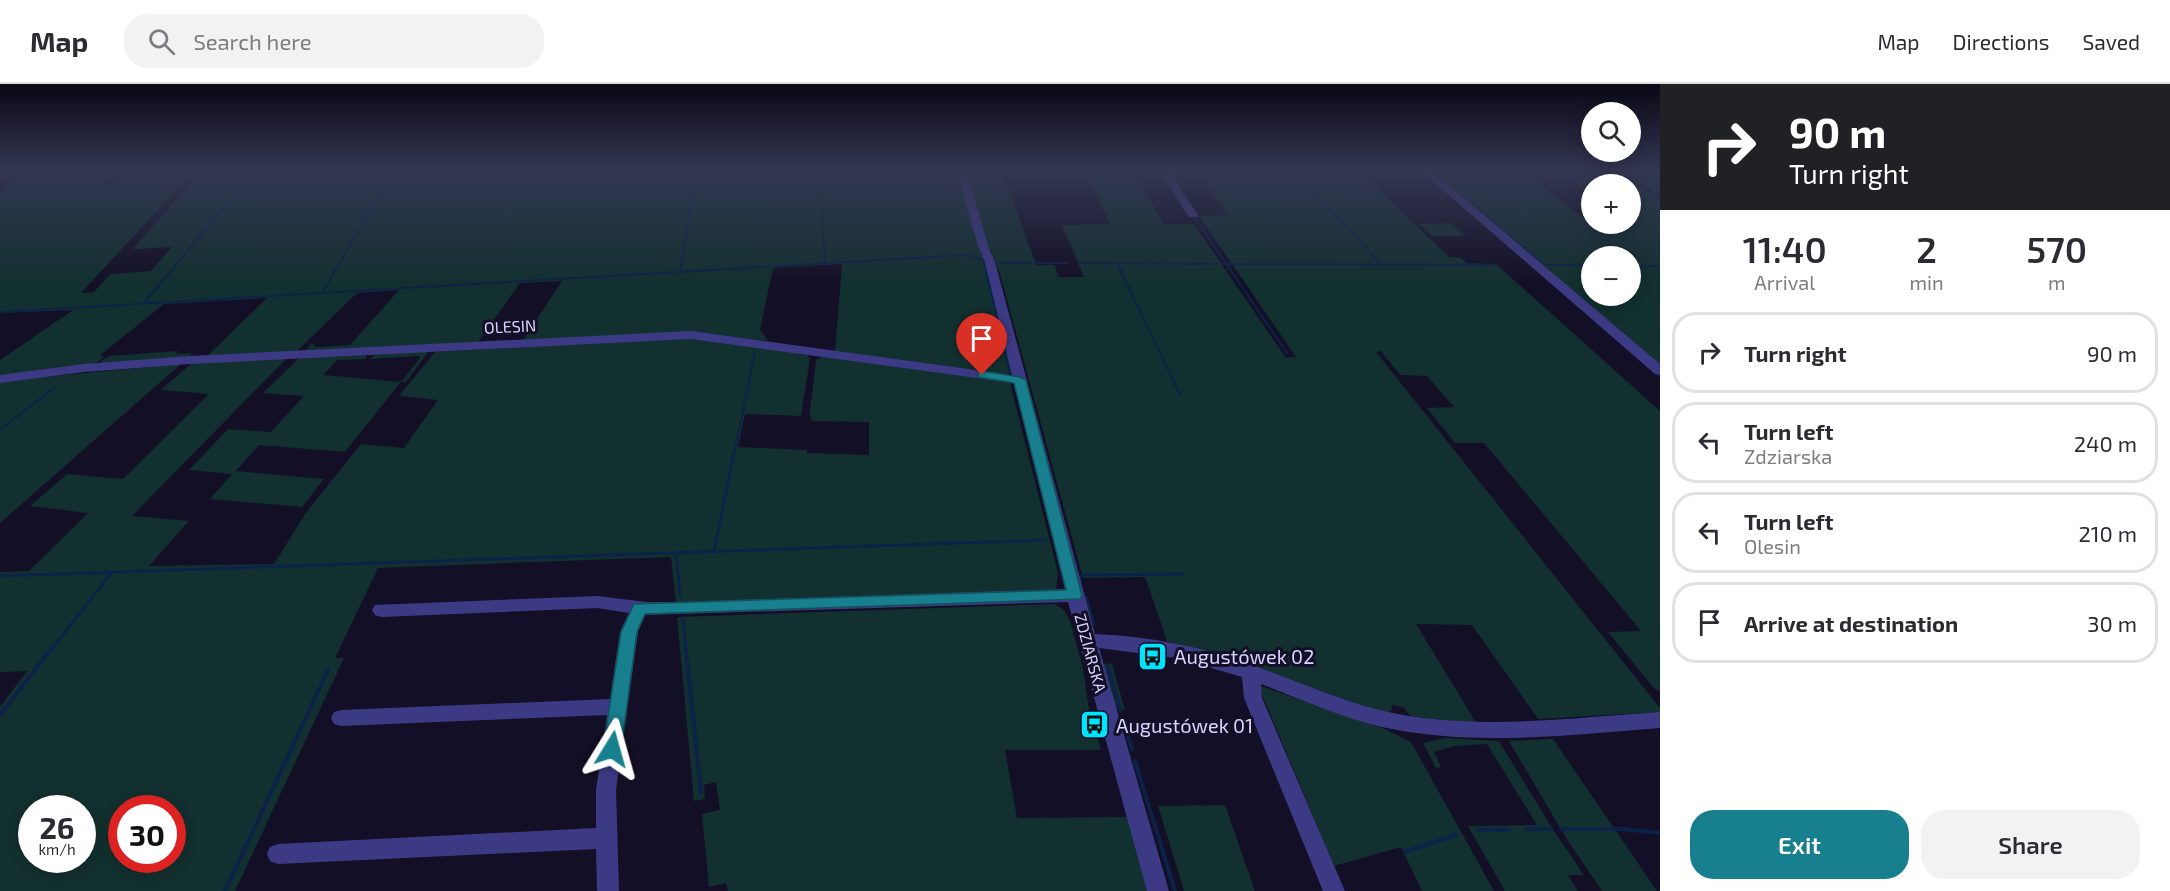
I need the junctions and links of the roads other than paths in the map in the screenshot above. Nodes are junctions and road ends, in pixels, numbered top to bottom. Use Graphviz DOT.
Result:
graph roads {
  1 [pos="973,209"];
  2 [pos="1189,209"];
  3 [pos="1470,209"];
  4 [pos="1193,215"];
  5 [pos="1660,372"];
  6 [pos="0,379"];
  7 [pos="1020,380"];
  8 [pos="1075,595"];
  9 [pos="640,608"];
  10 [pos="381,610"];
  11 [pos="1087,641"];
  12 [pos="1251,673"];
  13 [pos="618,707"];
  14 [pos="341,718"];
  15 [pos="1660,720"];
  16 [pos="608,838"];
  17 [pos="278,854"];
  18 [pos="608,891"];
  19 [pos="1158,891"];
  20 [pos="1334,891"];
  1 -- 7 [label="street, ZDZIARSKA"];
  2 -- 4 [label="street"];
  3 -- 5 [label="street"];
  6 -- 7 [label="street, OLESIN"];
  7 -- 8 [label="street, ZDZIARSKA"];
  8 -- 9 [label="street"];
  8 -- 11 [label="street, ZDZIARSKA"];
  9 -- 10 [label="street"];
  9 -- 13 [label="street"];
  11 -- 12 [label="street"];
  11 -- 19 [label="street, ZDZIARSKA"];
  12 -- 15 [label="street"];
  12 -- 20 [label="street"];
  13 -- 14 [label="street"];
  13 -- 16 [label="street"];
  16 -- 17 [label="street"];
  16 -- 18 [label="street"];
}
